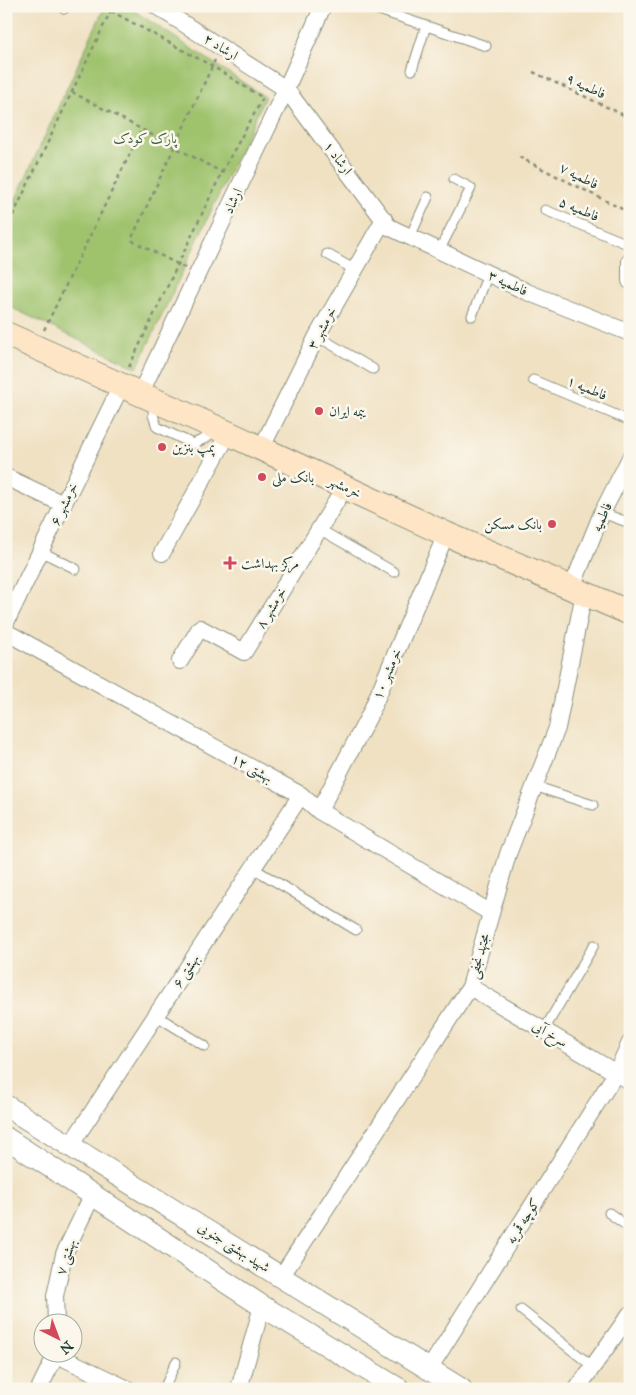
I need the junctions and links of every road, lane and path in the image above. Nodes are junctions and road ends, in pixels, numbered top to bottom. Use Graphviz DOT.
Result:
graph roads {
  1 [pos="113,6"];
  2 [pos="156,6"];
  3 [pos="323,6"];
  4 [pos="367,6"];
  5 [pos="111,11"];
  6 [pos="426,26"];
  7 [pos="486,46"];
  8 [pos="220,47"];
  9 [pos="212,66"];
  10 [pos="412,70"];
  11 [pos="533,72"];
  12 [pos="286,89"];
  13 [pos="72,92"];
  14 [pos="630,118"];
  15 [pos="142,129"];
  16 [pos="175,147"];
  17 [pos="519,157"];
  18 [pos="222,172"];
  19 [pos="454,179"];
  20 [pos="241,183"];
  21 [pos="428,197"];
  22 [pos="545,210"];
  23 [pos="630,213"];
  24 [pos="386,223"];
  25 [pos="6,230"];
  26 [pos="410,237"];
  27 [pos="630,245"];
  28 [pos="439,250"];
  29 [pos="327,254"];
  30 [pos="630,261"];
  31 [pos="178,265"];
  32 [pos="355,270"];
  33 [pos="488,274"];
  34 [pos="198,275"];
  35 [pos="630,280"];
  36 [pos="472,316"];
  37 [pos="6,323"];
  38 [pos="630,333"];
  39 [pos="6,334"];
  40 [pos="317,336"];
  41 [pos="40,338"];
  42 [pos="373,368"];
  43 [pos="533,380"];
  44 [pos="140,389"];
  45 [pos="630,421"];
  46 [pos="222,427"];
  47 [pos="266,439"];
  48 [pos="630,458"];
  49 [pos="6,477"];
  50 [pos="345,487"];
  51 [pos="64,504"];
  52 [pos="602,513"];
  53 [pos="630,523"];
  54 [pos="319,529"];
  55 [pos="446,534"];
  56 [pos="40,552"];
  57 [pos="162,553"];
  58 [pos="76,569"];
  59 [pos="394,572"];
  60 [pos="580,585"];
  61 [pos="630,601"];
  62 [pos="630,613"];
  63 [pos="6,622"];
  64 [pos="6,632"];
  65 [pos="180,661"];
  66 [pos="534,786"];
  67 [pos="302,795"];
  68 [pos="593,805"];
  69 [pos="319,811"];
  70 [pos="253,868"];
  71 [pos="491,913"];
  72 [pos="356,930"];
  73 [pos="594,945"];
  74 [pos="470,987"];
  75 [pos="157,1016"];
  76 [pos="544,1030"];
  77 [pos="630,1043"];
  78 [pos="205,1046"];
  79 [pos="623,1077"];
  80 [pos="6,1106"];
  81 [pos="6,1138"];
  82 [pos="70,1146"];
  83 [pos="148,1194"];
  84 [pos="92,1196"];
  85 [pos="609,1213"];
  86 [pos="131,1220"];
  87 [pos="630,1228"];
  88 [pos="281,1277"];
  89 [pos="262,1306"];
  90 [pos="521,1310"];
  91 [pos="56,1312"];
  92 [pos="630,1314"];
  93 [pos="53,1362"];
  94 [pos="73,1362"];
  95 [pos="176,1362"];
  96 [pos="592,1366"];
  97 [pos="429,1369"];
  98 [pos="39,1389"];
  99 [pos="128,1389"];
  100 [pos="164,1389"];
  101 [pos="239,1389"];
  102 [pos="399,1389"];
  103 [pos="461,1389"];
  104 [pos="576,1389"];
  1 -- 5 [label="path"];
  2 -- 8 [label="street, ارشاد ۲"];
  3 -- 12 [label="street, ارشاد"];
  4 -- 6 [label="lane"];
  5 -- 9 [label="path"];
  5 -- 13 [label="path"];
  6 -- 7 [label="lane"];
  6 -- 10 [label="lane"];
  8 -- 9 [label="path"];
  8 -- 12 [label="street, ارشاد ۲"];
  9 -- 16 [label="path"];
  9 -- 18 [label="path"];
  11 -- 14 [label="path, فاطمیه ۹"];
  12 -- 20 [label="street, ارشاد"];
  12 -- 24 [label="street, ارشاد ۱"];
  13 -- 15 [label="path"];
  13 -- 25 [label="path"];
  15 -- 16 [label="path"];
  15 -- 41 [label="path"];
  16 -- 18 [label="path"];
  16 -- 31 [label="path"];
  17 -- 23 [label="path, فاطمیه ۷"];
  18 -- 20 [label="path"];
  18 -- 31 [label="path"];
  19 -- 28 [label="lane"];
  20 -- 34 [label="street, ارشاد"];
  21 -- 26 [label="lane"];
  22 -- 27 [label="lane, فاطمیه ۵"];
  24 -- 26 [label="street, فاطمیه ۳"];
  24 -- 32 [label="street, خرمشهر ۳"];
  26 -- 28 [label="street, فاطمیه ۳"];
  28 -- 33 [label="street, فاطمیه ۳"];
  29 -- 32 [label="lane"];
  30 -- 35 [label="street"];
  31 -- 34 [label="path"];
  31 -- 44 [label="path"];
  32 -- 40 [label="street, خرمشهر ۳"];
  33 -- 36 [label="lane"];
  33 -- 38 [label="street, فاطمیه ۳"];
  34 -- 44 [label="street, ارشاد"];
  37 -- 41 [label="main road, خرمشهر"];
  39 -- 44 [label="main road, خرمشهر"];
  40 -- 42 [label="lane"];
  40 -- 47 [label="street, خرمشهر ۳"];
  41 -- 44 [label="main road, خرمشهر"];
  43 -- 45 [label="lane, فاطمیه ۱"];
  44 -- 46 [label="main road, خرمشهر"];
  44 -- 46 [label="lane"];
  44 -- 51 [label="street, خرمشهر ۶"];
  46 -- 47 [label="main road, خرمشهر"];
  46 -- 50 [label="main road, خرمشهر"];
  46 -- 57 [label="street"];
  47 -- 60 [label="main road, خرمشهر"];
  48 -- 52 [label="street, فاطمیه"];
  49 -- 51 [label="street"];
  50 -- 54 [label="street, خرمشهر ۸"];
  50 -- 55 [label="main road, خرمشهر"];
  51 -- 56 [label="street, خرمشهر ۶"];
  52 -- 53 [label="lane"];
  52 -- 60 [label="street, فاطمیه"];
  54 -- 59 [label="lane"];
  54 -- 65 [label="street, خرمشهر ۸"];
  55 -- 60 [label="main road, خرمشهر"];
  55 -- 69 [label="street, خرمشهر ۱۰"];
  56 -- 58 [label="lane"];
  56 -- 63 [label="street, خرمشهر ۶"];
  60 -- 61 [label="main road, خرمشهر"];
  60 -- 62 [label="main road, خرمشهر"];
  60 -- 66 [label="street, مجتهد نجفی"];
  64 -- 67 [label="street, بهشتی ۱۲"];
  66 -- 68 [label="lane"];
  66 -- 71 [label="street, مجتهد نجفی"];
  67 -- 69 [label="street, بهشتی ۱۲"];
  67 -- 70 [label="street, بهشتی ۶"];
  69 -- 71 [label="street, بهشتی ۱۲"];
  70 -- 72 [label="lane"];
  70 -- 75 [label="street, بهشتی ۶"];
  71 -- 74 [label="street, مجتهد نجفی"];
  73 -- 76 [label="lane"];
  74 -- 76 [label="street, سرخ آبی"];
  74 -- 88 [label="street, مجتهد نجفی"];
  75 -- 78 [label="lane"];
  75 -- 82 [label="street, بهشتی ۶"];
  76 -- 79 [label="street, سرخ آبی"];
  77 -- 79 [label="street, کوچه قمریه"];
  79 -- 97 [label="street, کوچه قمریه"];
  80 -- 82 [label="street, شهید بهشتی جنوبی"];
  81 -- 84 [label="street"];
  82 -- 83 [label="street, شهید بهشتی جنوبی"];
  83 -- 86 [label="street"];
  83 -- 88 [label="street, شهید بهشتی جنوبی"];
  84 -- 86 [label="street"];
  84 -- 91 [label="street, بهشتی ۷"];
  85 -- 87 [label="lane"];
  86 -- 89 [label="street"];
  88 -- 97 [label="street, شهید بهشتی جنوبی"];
  89 -- 101 [label="street"];
  89 -- 102 [label="street"];
  90 -- 96 [label="lane"];
  92 -- 96 [label="street"];
  93 -- 98 [label="street"];
  94 -- 99 [label="street"];
  95 -- 100 [label="lane"];
  96 -- 104 [label="street"];
  97 -- 103 [label="street, شهید بهشتی جنوبی"];
}
